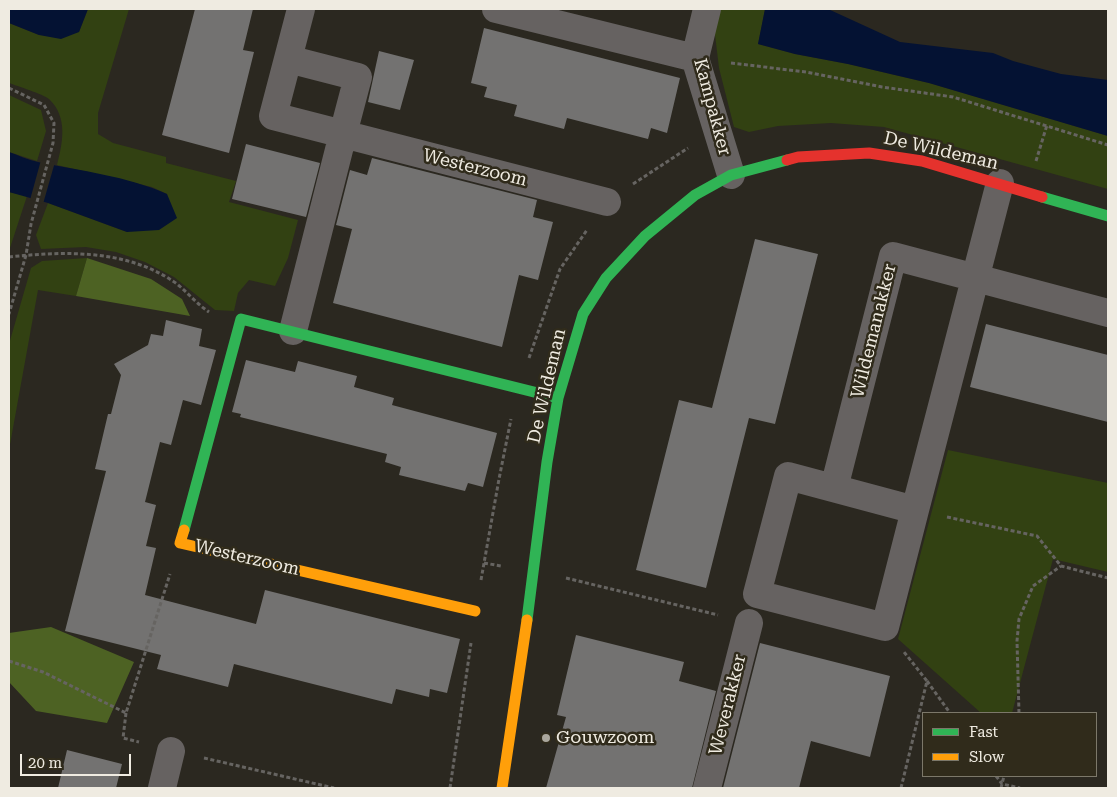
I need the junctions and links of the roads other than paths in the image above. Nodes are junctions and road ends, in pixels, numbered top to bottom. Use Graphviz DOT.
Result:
graph roads {
  1 [pos="301,9"];
  2 [pos="496,9"];
  3 [pos="707,9"];
  4 [pos="696,58"];
  5 [pos="288,59"];
  6 [pos="343,134"];
  7 [pos="731,175"];
  8 [pos="1000,183"];
  9 [pos="607,202"];
  10 [pos="1108,216"];
  11 [pos="975,278"];
  12 [pos="1108,313"];
  13 [pos="293,331"];
  14 [pos="558,398"];
  15 [pos="834,488"];
  16 [pos="915,510"];
  17 [pos="476,611"];
  18 [pos="749,623"];
  19 [pos="171,751"];
  20 [pos="162,788"];
  21 [pos="502,788"];
  22 [pos="707,788"];
  1 -- 5 [label="street, Westerzoom"];
  2 -- 4 [label="street"];
  3 -- 4 [label="street, Kampakker"];
  4 -- 7 [label="street, Kampakker"];
  5 -- 6 [label="street, Westerzoom"];
  5 -- 6 [label="street"];
  6 -- 9 [label="street, Westerzoom"];
  6 -- 13 [label="street"];
  7 -- 8 [label="street, De Wildeman"];
  7 -- 14 [label="street, De Wildeman"];
  8 -- 10 [label="street, De Wildeman"];
  8 -- 11 [label="street"];
  11 -- 12 [label="street, Wildemanakker"];
  11 -- 15 [label="street, Wildemanakker"];
  11 -- 16 [label="street"];
  13 -- 14 [label="street"];
  13 -- 17 [label="street, Westerzoom"];
  14 -- 21 [label="street, De Wildeman"];
  15 -- 16 [label="street"];
  15 -- 16 [label="street"];
  18 -- 22 [label="street, Weverakker"];
  19 -- 20 [label="street"];
}
